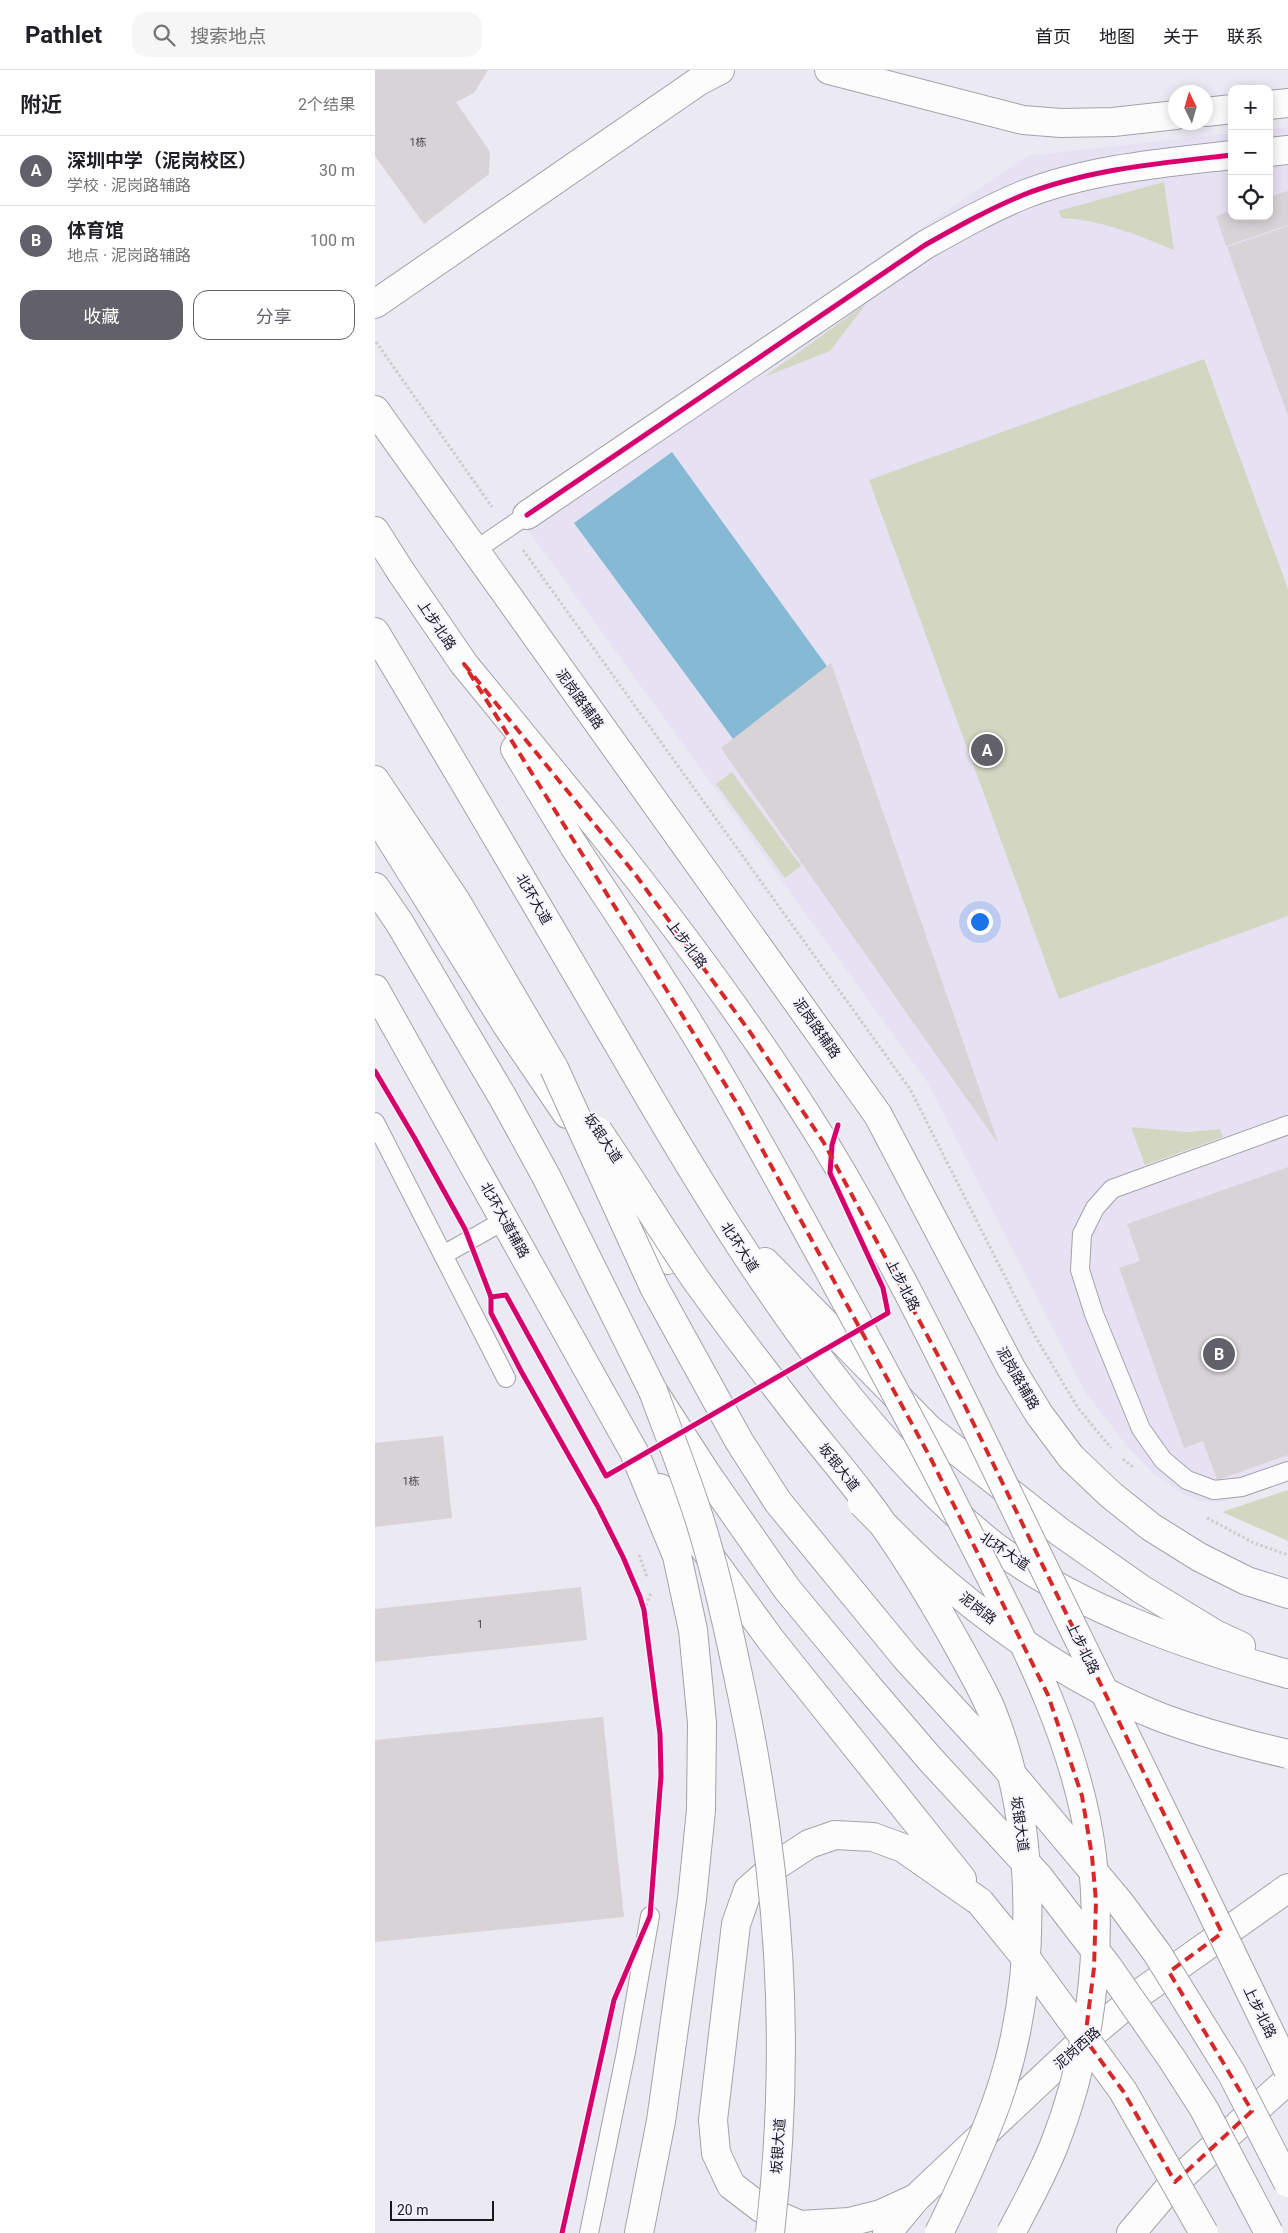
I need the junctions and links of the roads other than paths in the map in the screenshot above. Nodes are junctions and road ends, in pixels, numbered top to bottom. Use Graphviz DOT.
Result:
graph roads {
  1 [pos="720,70"];
  2 [pos="829,70"];
  3 [pos="1288,103"];
  4 [pos="1273,105"];
  5 [pos="1228,109"];
  6 [pos="1213,111"];
  7 [pos="1168,116"];
  8 [pos="1288,150"];
  9 [pos="1273,152"];
  10 [pos="1228,155"];
  11 [pos="375,304"];
  12 [pos="375,410"];
  13 [pos="527,515"];
  14 [pos="375,531"];
  15 [pos="474,551"];
  16 [pos="375,632"];
  17 [pos="464,664"];
  18 [pos="375,780"];
  19 [pos="375,814"];
  20 [pos="375,887"];
  21 [pos="375,989"];
  22 [pos="554,1068"];
  23 [pos="375,1122"];
  24 [pos="1288,1125"];
  25 [pos="705,1192"];
  26 [pos="505,1220"];
  27 [pos="443,1255"];
  28 [pos="506,1378"];
  29 [pos="653,1391"];
  30 [pos="634,1452"];
  31 [pos="1288,1471"];
  32 [pos="1288,1594"];
  33 [pos="1288,1666"];
  34 [pos="1288,1674"];
  35 [pos="1288,1754"];
  36 [pos="1288,1888"];
  37 [pos="980,1902"];
  38 [pos="650,1916"];
  39 [pos="1288,2070"];
  40 [pos="1288,2080"];
  41 [pos="1288,2183"];
  42 [pos="916,2198"];
  43 [pos="589,2233"];
  44 [pos="639,2233"];
  45 [pos="770,2233"];
  46 [pos="887,2233"];
  47 [pos="939,2233"];
  48 [pos="1011,2233"];
  49 [pos="1131,2233"];
  50 [pos="1204,2233"];
  51 [pos="1269,2233"];
  1 -- 11 [label="main road"];
  2 -- 7 [label="main road"];
  3 -- 4 [label="main road"];
  5 -- 6 [label="main road"];
  8 -- 9 [label="main road"];
  10 -- 13 [label="main road"];
  12 -- 15 [label="main road, 泥岗路辅路"];
  13 -- 15 [label="lane"];
  14 -- 17 [label="main road, 上步北路"];
  15 -- 32 [label="main road, 泥岗路辅路"];
  16 -- 25 [label="main road, 北环大道"];
  17 -- 39 [label="main road, 上步北路, bridge"];
  17 -- 48 [label="main road, bridge"];
  18 -- 22 [label="main road, 坂银大道"];
  19 -- 35 [label="main road, 泥岗路, bridge"];
  20 -- 29 [label="main road, 坂银大道"];
  21 -- 26 [label="main road, 北环大道辅路"];
  22 -- 41 [label="main road, bridge"];
  22 -- 47 [label="main road, 坂银大道, bridge"];
  23 -- 27 [label="lane"];
  24 -- 31 [label="lane"];
  25 -- 33 [label="main road"];
  25 -- 34 [label="main road, 北环大道"];
  26 -- 27 [label="lane"];
  26 -- 30 [label="main road, 北环大道辅路"];
  27 -- 28 [label="lane"];
  29 -- 45 [label="main road, 坂银大道, bridge"];
  29 -- 51 [label="main road, bridge"];
  30 -- 37 [label="main road"];
  30 -- 44 [label="main road"];
  36 -- 42 [label="main road, 泥岗西路"];
  37 -- 42 [label="main road"];
  37 -- 50 [label="main road, bridge"];
  38 -- 43 [label="lane"];
  40 -- 49 [label="main road"];
  42 -- 46 [label="main road, 泥岗西路"];
}
